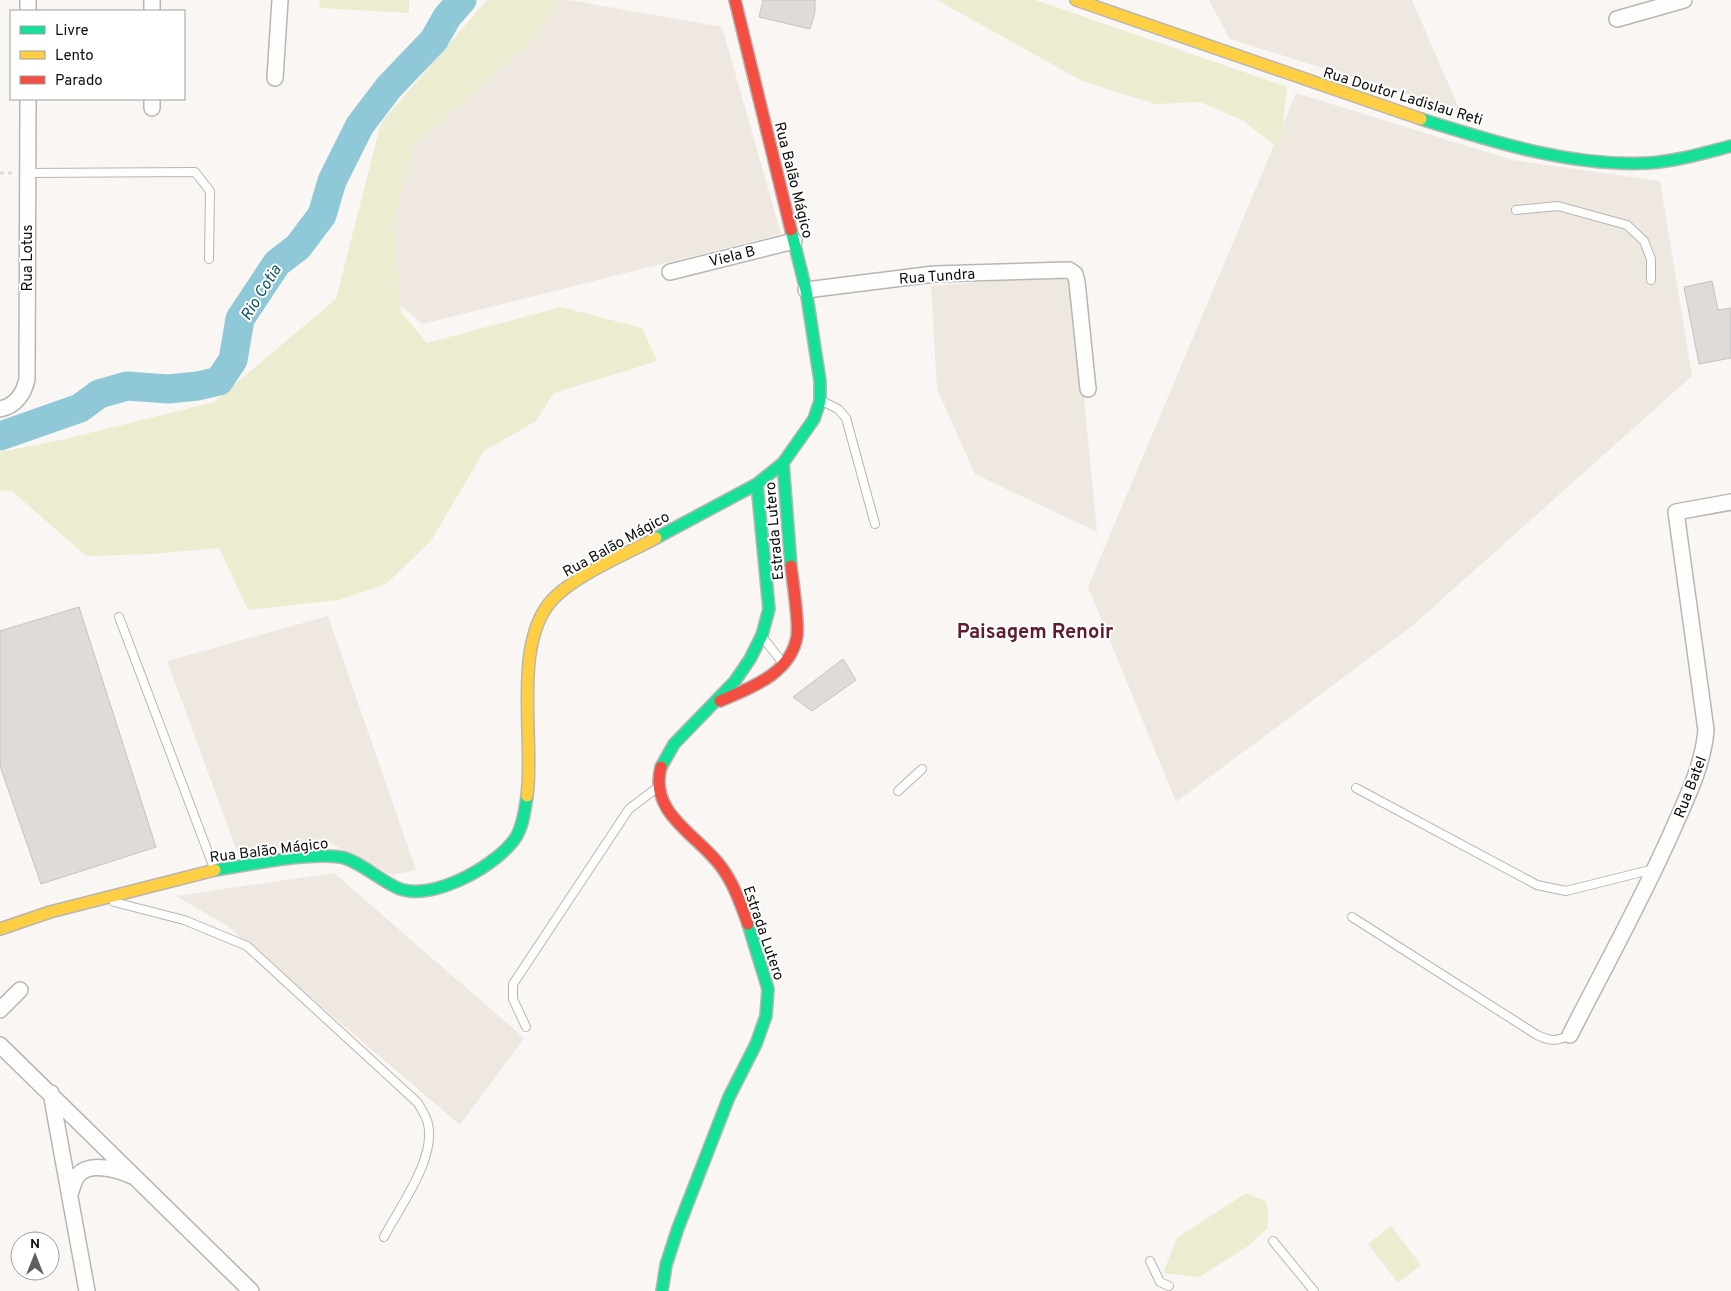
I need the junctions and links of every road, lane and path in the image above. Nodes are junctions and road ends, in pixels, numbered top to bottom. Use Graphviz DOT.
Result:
graph roads {
  1 [pos="280,0"];
  2 [pos="735,0"];
  3 [pos="1076,0"];
  4 [pos="1684,0"];
  5 [pos="1617,20"];
  6 [pos="275,78"];
  7 [pos="28,100"];
  8 [pos="1731,146"];
  9 [pos="28,173"];
  10 [pos="1516,210"];
  11 [pos="794,241"];
  12 [pos="209,259"];
  13 [pos="670,272"];
  14 [pos="1651,280"];
  15 [pos="806,290"];
  16 [pos="1088,389"];
  17 [pos="820,401"];
  18 [pos="2,409"];
  19 [pos="783,463"];
  20 [pos="757,484"];
  21 [pos="1731,502"];
  22 [pos="875,524"];
  23 [pos="119,617"];
  24 [pos="763,637"];
  25 [pos="784,665"];
  26 [pos="717,702"];
  27 [pos="922,769"];
  28 [pos="660,786"];
  29 [pos="1356,788"];
  30 [pos="898,791"];
  31 [pos="1656,868"];
  32 [pos="214,870"];
  33 [pos="102,899"];
  34 [pos="1352,917"];
  35 [pos="0,929"];
  36 [pos="20,990"];
  37 [pos="0,1010"];
  38 [pos="526,1027"];
  39 [pos="1570,1035"];
  40 [pos="0,1045"];
  41 [pos="51,1093"];
  42 [pos="137,1178"];
  43 [pos="70,1194"];
  44 [pos="384,1237"];
  45 [pos="1274,1240"];
  46 [pos="1150,1261"];
  47 [pos="1169,1286"];
  48 [pos="87,1291"];
  49 [pos="251,1291"];
  50 [pos="662,1291"];
  51 [pos="1314,1291"];
  1 -- 6 [label="street"];
  2 -- 11 [label="street, Rua Balão Mágico"];
  3 -- 8 [label="street, Rua Doutor Ladislau Reti"];
  4 -- 5 [label="street"];
  7 -- 9 [label="street, Rua Lotus"];
  9 -- 12 [label="lane"];
  9 -- 18 [label="street, Rua Lotus"];
  10 -- 14 [label="lane"];
  11 -- 13 [label="street, Viela B"];
  11 -- 15 [label="street, Rua Balão Mágico"];
  15 -- 16 [label="street, Rua Tundra"];
  15 -- 17 [label="street, Rua Balão Mágico"];
  17 -- 19 [label="street, Rua Balão Mágico"];
  17 -- 22 [label="lane"];
  19 -- 20 [label="street, Rua Balão Mágico"];
  19 -- 25 [label="street, Estrada Lutero"];
  20 -- 24 [label="street, Estrada Lutero"];
  20 -- 32 [label="street, Rua Balão Mágico"];
  21 -- 31 [label="street, Rua Batel"];
  23 -- 32 [label="lane"];
  24 -- 25 [label="lane"];
  24 -- 26 [label="street, Estrada Lutero"];
  25 -- 26 [label="street, Estrada Lutero"];
  26 -- 28 [label="street, Estrada Lutero"];
  27 -- 30 [label="lane"];
  28 -- 38 [label="lane"];
  28 -- 50 [label="street, Estrada Lutero"];
  29 -- 31 [label="lane"];
  31 -- 39 [label="street, Rua Batel"];
  32 -- 33 [label="street, Rua Balão Mágico"];
  33 -- 35 [label="street, Rua Balão Mágico"];
  33 -- 44 [label="lane"];
  34 -- 39 [label="lane"];
  36 -- 37 [label="street"];
  40 -- 41 [label="street"];
  41 -- 42 [label="street"];
  41 -- 43 [label="street"];
  42 -- 43 [label="street"];
  42 -- 49 [label="street"];
  43 -- 48 [label="street"];
  45 -- 51 [label="lane"];
  46 -- 47 [label="lane"];
}
